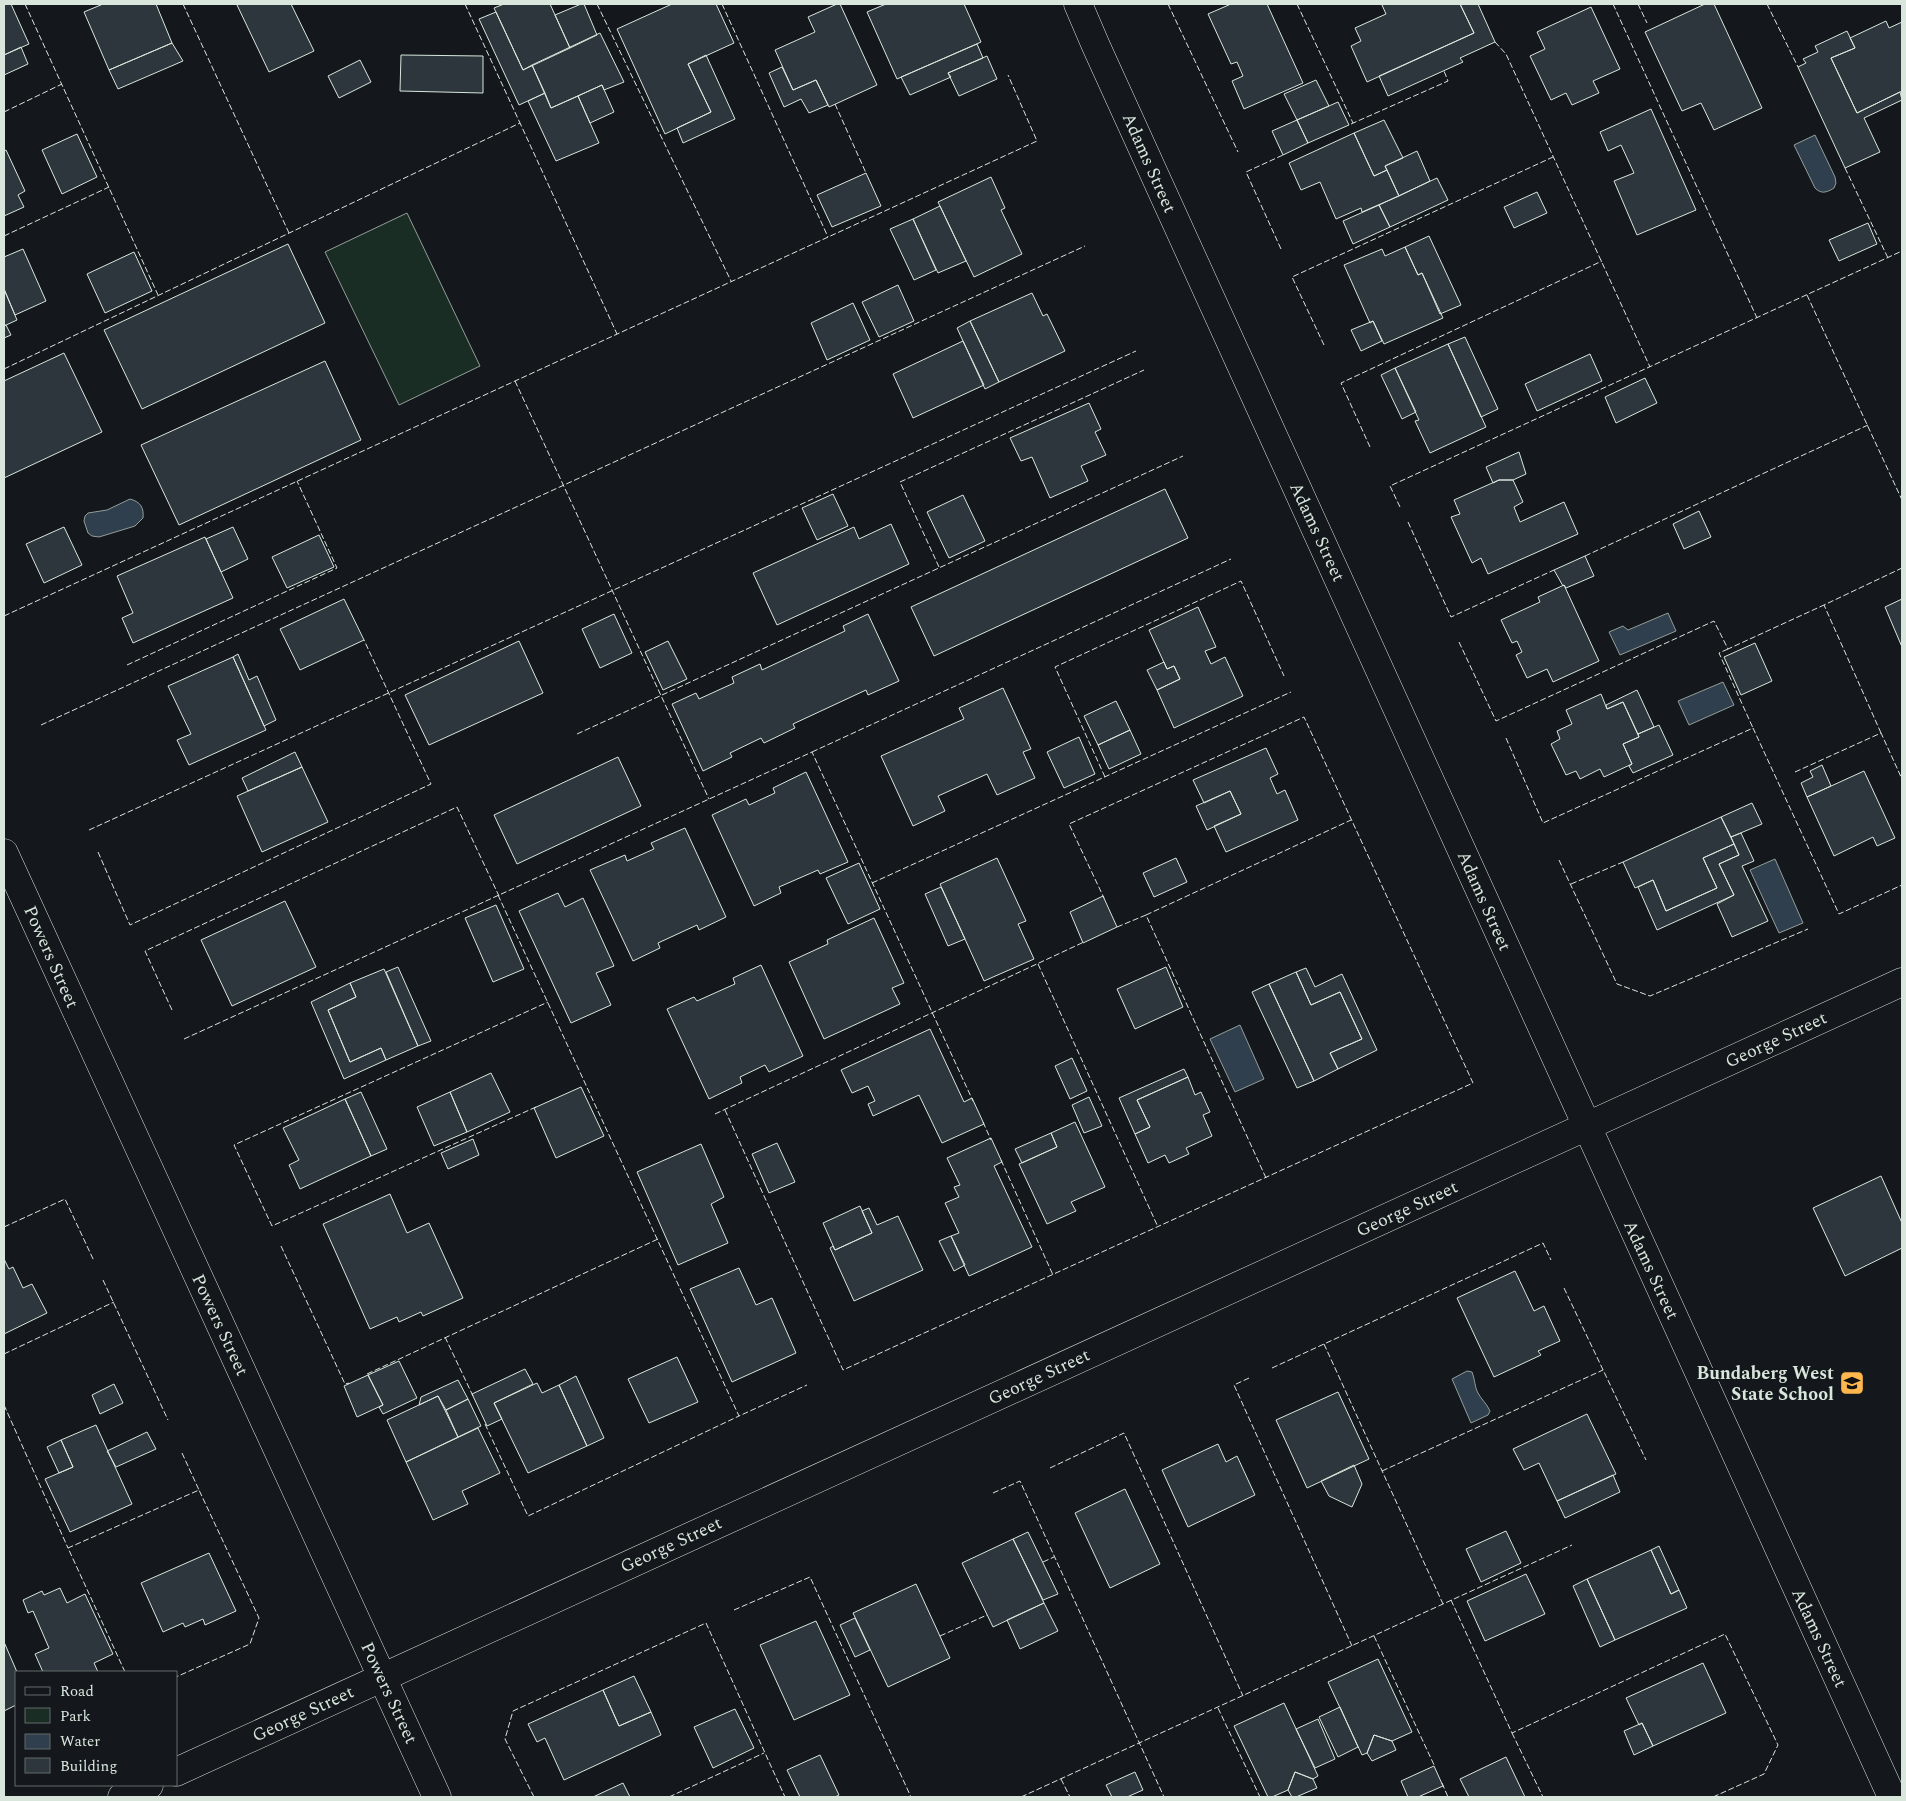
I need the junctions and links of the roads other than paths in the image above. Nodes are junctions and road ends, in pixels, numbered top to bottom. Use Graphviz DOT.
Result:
graph roads {
  1 [pos="1078,4"];
  2 [pos="4,853"];
  3 [pos="1902,982"];
  4 [pos="1586,1127"];
  5 [pos="382,1678"];
  6 [pos="178,1771"];
  7 [pos="147,1786"];
  8 [pos="122,1797"];
  9 [pos="437,1797"];
  10 [pos="1892,1797"];
  1 -- 4 [label="street, Adams Street"];
  2 -- 5 [label="street, Powers Street"];
  3 -- 4 [label="street, George Street"];
  4 -- 5 [label="street, George Street"];
  4 -- 10 [label="street, Adams Street"];
  5 -- 6 [label="street, George Street"];
  5 -- 9 [label="street, Powers Street"];
  7 -- 8 [label="street"];
}
